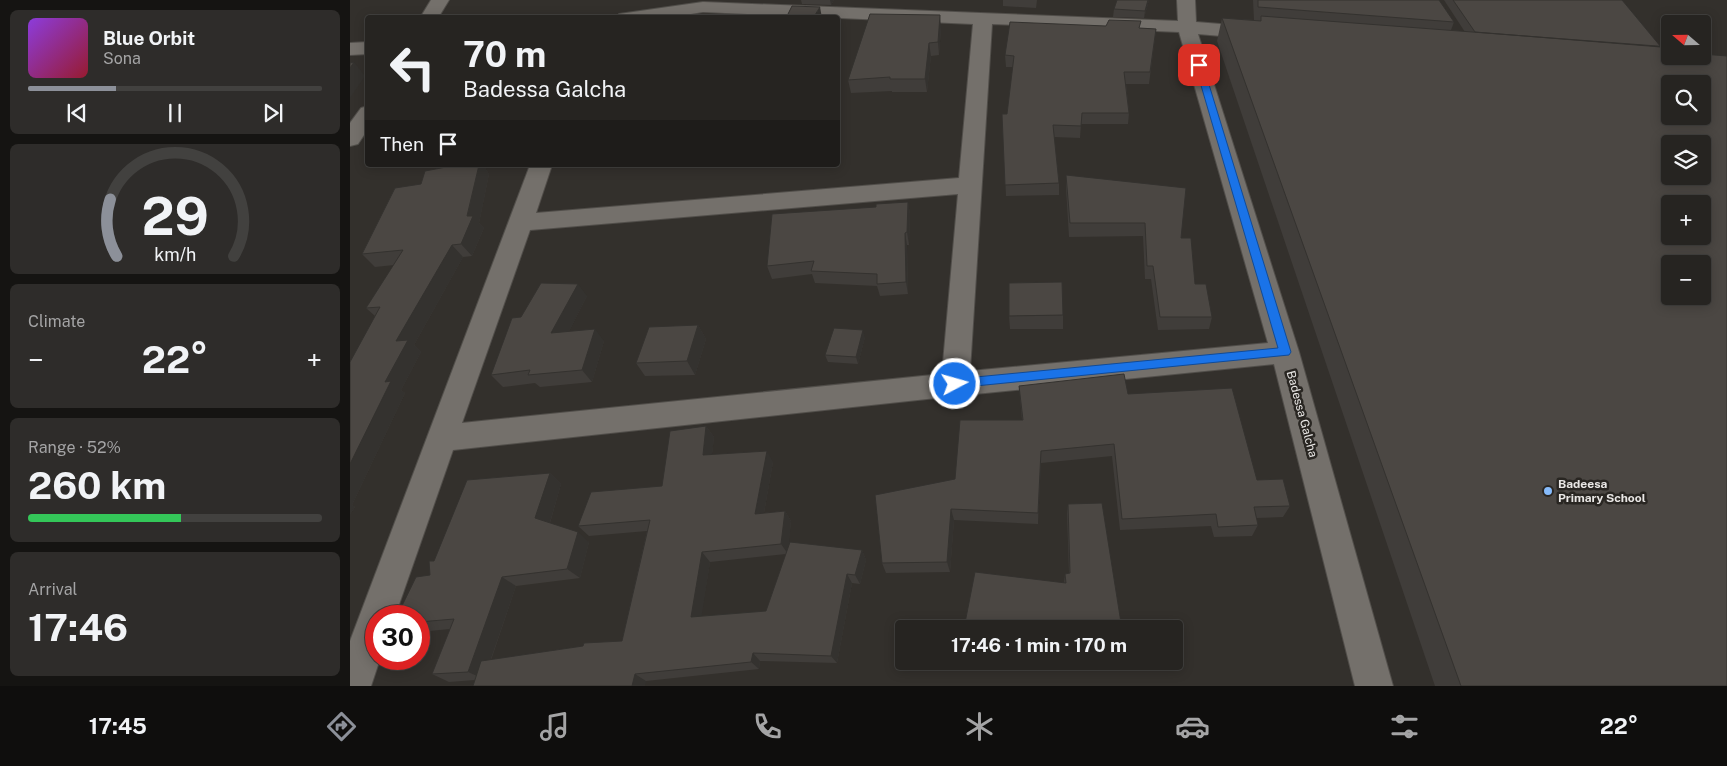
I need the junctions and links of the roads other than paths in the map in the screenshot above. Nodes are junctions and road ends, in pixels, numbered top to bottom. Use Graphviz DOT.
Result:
graph roads {
  1 [pos="440,0"];
  2 [pos="1186,0"];
  3 [pos="431,15"];
  4 [pos="646,15"];
  5 [pos="983,19"];
  6 [pos="1187,27"];
  7 [pos="1276,34"];
  8 [pos="365,48"];
  9 [pos="350,49"];
  10 [pos="365,116"];
  11 [pos="350,139"];
  12 [pos="540,167"];
  13 [pos="970,185"];
  14 [pos="521,222"];
  15 [pos="1285,352"];
  16 [pos="955,384"];
  17 [pos="442,438"];
  18 [pos="382,605"];
  19 [pos="365,651"];
  20 [pos="352,686"];
  21 [pos="1374,686"];
  1 -- 3 [label="street"];
  2 -- 6 [label="street, Badessa Galcha"];
  4 -- 5 [label="street"];
  5 -- 6 [label="street"];
  5 -- 13 [label="street"];
  6 -- 7 [label="street"];
  6 -- 15 [label="street, Badessa Galcha"];
  8 -- 9 [label="street"];
  10 -- 11 [label="street"];
  12 -- 14 [label="street"];
  13 -- 14 [label="street"];
  13 -- 16 [label="street"];
  14 -- 17 [label="street"];
  15 -- 16 [label="street"];
  15 -- 21 [label="street, Badessa Galcha"];
  16 -- 17 [label="street"];
  17 -- 18 [label="street"];
  19 -- 20 [label="street"];
}
